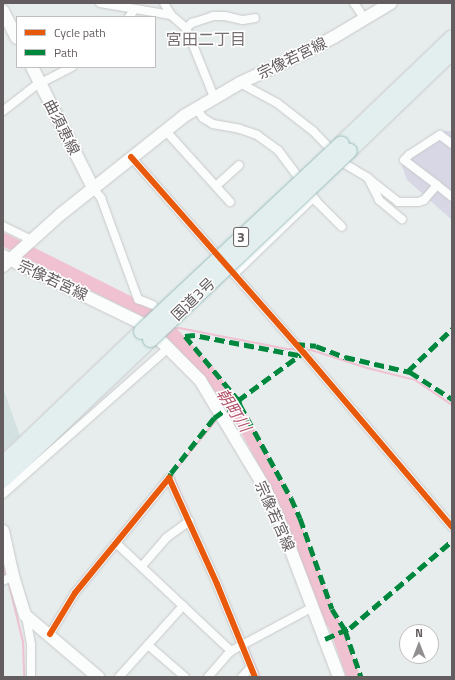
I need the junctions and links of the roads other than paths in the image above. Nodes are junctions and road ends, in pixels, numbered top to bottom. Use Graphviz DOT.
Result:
graph roads {
  1 [pos="100,3"];
  2 [pos="164,3"];
  3 [pos="354,3"];
  4 [pos="391,3"];
  5 [pos="135,9"];
  6 [pos="3,11"];
  7 [pos="171,15"];
  8 [pos="130,16"];
  9 [pos="255,18"];
  10 [pos="364,18"];
  11 [pos="186,28"];
  12 [pos="16,36"];
  13 [pos="452,37"];
  14 [pos="452,52"];
  15 [pos="32,68"];
  16 [pos="70,68"];
  17 [pos="240,83"];
  18 [pos="41,85"];
  19 [pos="214,97"];
  20 [pos="196,108"];
  21 [pos="3,111"];
  22 [pos="165,130"];
  23 [pos="452,144"];
  24 [pos="345,146"];
  25 [pos="131,157"];
  26 [pos="239,166"];
  27 [pos="368,178"];
  28 [pos="437,185"];
  29 [pos="216,186"];
  30 [pos="92,188"];
  31 [pos="452,197"];
  32 [pos="313,198"];
  33 [pos="230,202"];
  34 [pos="402,219"];
  35 [pos="3,226"];
  36 [pos="342,227"];
  37 [pos="32,240"];
  38 [pos="5,261"];
  39 [pos="234,274"];
  40 [pos="153,305"];
  41 [pos="146,335"];
  42 [pos="169,347"];
  43 [pos="3,463"];
  44 [pos="3,479"];
  45 [pos="3,494"];
  46 [pos="188,521"];
  47 [pos="452,527"];
  48 [pos="3,531"];
  49 [pos="116,543"];
  50 [pos="142,566"];
  51 [pos="8,579"];
  52 [pos="183,606"];
  53 [pos="313,607"];
  54 [pos="25,615"];
  55 [pos="50,634"];
  56 [pos="148,645"];
  57 [pos="243,645"];
  58 [pos="231,651"];
  59 [pos="251,667"];
  60 [pos="179,675"];
  61 [pos="31,677"];
  62 [pos="98,677"];
  63 [pos="119,677"];
  64 [pos="208,677"];
  65 [pos="242,677"];
  66 [pos="255,677"];
  67 [pos="339,677"];
  1 -- 5 [label="street"];
  2 -- 7 [label="street"];
  3 -- 10 [label="street"];
  4 -- 10 [label="main road, 宗像若宮線"];
  5 -- 7 [label="street"];
  5 -- 8 [label="street"];
  6 -- 12 [label="main road"];
  7 -- 11 [label="street"];
  9 -- 11 [label="street"];
  10 -- 17 [label="main road, 宗像若宮線"];
  11 -- 19 [label="street"];
  13 -- 24 [label="highway, 国道3号 / 3"];
  14 -- 24 [label="highway, 国道3号 / 3"];
  15 -- 18 [label="main road, 曲須恵線"];
  16 -- 18 [label="street"];
  17 -- 19 [label="main road, 宗像若宮線"];
  17 -- 27 [label="street"];
  18 -- 21 [label="street"];
  18 -- 30 [label="main road, 曲須恵線"];
  19 -- 20 [label="main road, 宗像若宮線"];
  20 -- 22 [label="main road, 宗像若宮線"];
  20 -- 32 [label="street"];
  22 -- 25 [label="main road, 宗像若宮線"];
  22 -- 29 [label="street"];
  23 -- 28 [label="street"];
  24 -- 41 [label="highway, 国道3号 / 3, bridge"];
  25 -- 30 [label="main road, 宗像若宮線"];
  25 -- 39 [label="street"];
  26 -- 29 [label="street"];
  27 -- 28 [label="street"];
  27 -- 34 [label="street"];
  28 -- 31 [label="street"];
  29 -- 33 [label="street"];
  30 -- 37 [label="main road, 宗像若宮線"];
  30 -- 40 [label="street"];
  32 -- 36 [label="street"];
  32 -- 39 [label="street"];
  35 -- 37 [label="street"];
  37 -- 38 [label="main road, 宗像若宮線"];
  38 -- 42 [label="main road, 宗像若宮線"];
  39 -- 47 [label="street"];
  41 -- 43 [label="highway, 国道3号 / 3"];
  41 -- 44 [label="highway, 国道3号 / 3"];
  42 -- 45 [label="street"];
  42 -- 53 [label="main road, 宗像若宮線"];
  46 -- 49 [label="street"];
  46 -- 50 [label="street"];
  46 -- 57 [label="street"];
  48 -- 51 [label="main road"];
  49 -- 50 [label="street"];
  49 -- 55 [label="street"];
  50 -- 52 [label="street"];
  51 -- 54 [label="main road"];
  52 -- 56 [label="street"];
  52 -- 58 [label="street"];
  53 -- 57 [label="street"];
  53 -- 67 [label="main road, 宗像若宮線"];
  54 -- 55 [label="main road"];
  54 -- 61 [label="street"];
  55 -- 62 [label="main road"];
  56 -- 60 [label="street"];
  56 -- 63 [label="street"];
  57 -- 58 [label="street"];
  57 -- 59 [label="street"];
  58 -- 64 [label="street"];
  59 -- 65 [label="street"];
  59 -- 66 [label="street"];
}
